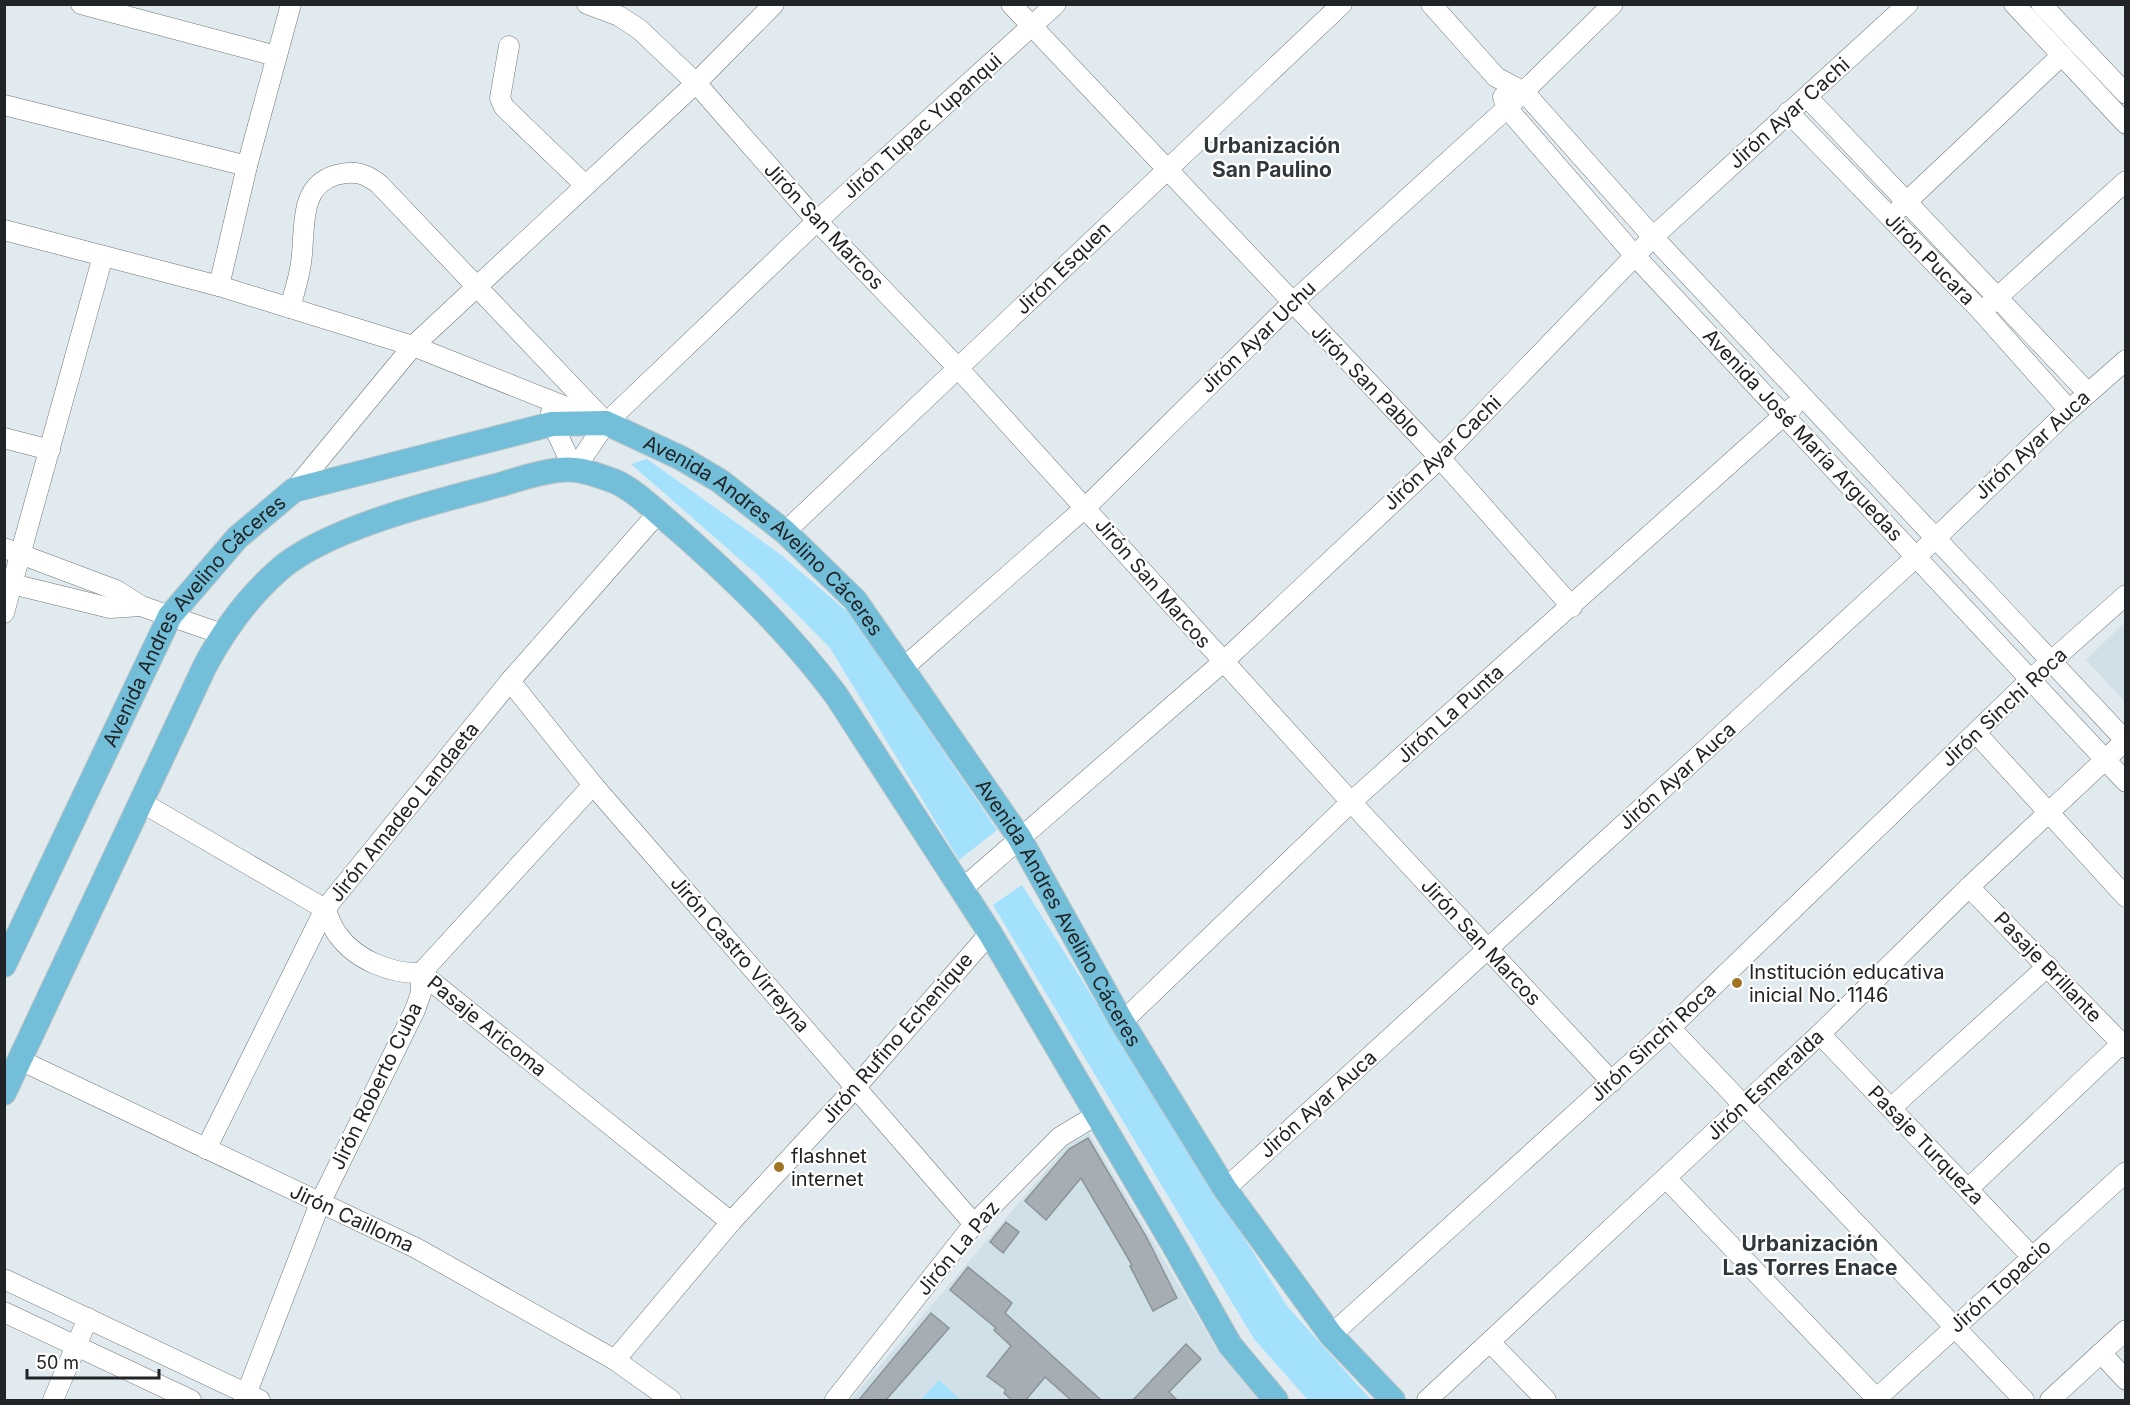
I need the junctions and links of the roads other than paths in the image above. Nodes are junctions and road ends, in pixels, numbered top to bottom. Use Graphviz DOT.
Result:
graph roads {
  1 [pos="81,4"];
  2 [pos="291,4"];
  3 [pos="587,4"];
  4 [pos="774,4"];
  5 [pos="1011,4"];
  6 [pos="1056,4"];
  7 [pos="1342,4"];
  8 [pos="1431,4"];
  9 [pos="1613,4"];
  10 [pos="1908,4"];
  11 [pos="2014,4"];
  12 [pos="2041,4"];
  13 [pos="1032,27"];
  14 [pos="508,46"];
  15 [pos="2062,55"];
  16 [pos="276,56"];
  17 [pos="1496,77"];
  18 [pos="696,83"];
  19 [pos="2124,89"];
  20 [pos="1524,92"];
  21 [pos="1808,98"];
  22 [pos="4,105"];
  23 [pos="2107,105"];
  24 [pos="1507,108"];
  25 [pos="1788,112"];
  26 [pos="2126,124"];
  27 [pos="247,166"];
  28 [pos="1167,169"];
  29 [pos="2126,181"];
  30 [pos="585,185"];
  31 [pos="1908,201"];
  32 [pos="1890,218"];
  33 [pos="817,221"];
  34 [pos="4,230"];
  35 [pos="1653,237"];
  36 [pos="103,256"];
  37 [pos="1636,257"];
  38 [pos="476,285"];
  39 [pos="219,286"];
  40 [pos="1998,297"];
  41 [pos="1291,303"];
  42 [pos="290,308"];
  43 [pos="1982,312"];
  44 [pos="413,346"];
  45 [pos="2126,360"];
  46 [pos="958,368"];
  47 [pos="2088,393"];
  48 [pos="1803,398"];
  49 [pos="2069,410"];
  50 [pos="551,413"];
  51 [pos="1784,415"];
  52 [pos="606,423"];
  53 [pos="4,438"];
  54 [pos="50,450"];
  55 [pos="1440,458"];
  56 [pos="574,470"];
  57 [pos="294,490"];
  58 [pos="1086,507"];
  59 [pos="658,513"];
  60 [pos="785,532"];
  61 [pos="1934,538"];
  62 [pos="14,550"];
  63 [pos="1916,557"];
  64 [pos="9,584"];
  65 [pos="2126,595"];
  66 [pos="141,606"];
  67 [pos="1572,607"];
  68 [pos="4,614"];
  69 [pos="170,616"];
  70 [pos="222,634"];
  71 [pos="2052,661"];
  72 [pos="1223,662"];
  73 [pos="902,669"];
  74 [pos="2030,680"];
  75 [pos="510,681"];
  76 [pos="1976,733"];
  77 [pos="2125,741"];
  78 [pos="2104,759"];
  79 [pos="2126,782"];
  80 [pos="593,785"];
  81 [pos="141,802"];
  82 [pos="1351,802"];
  83 [pos="2048,812"];
  84 [pos="1019,837"];
  85 [pos="1969,887"];
  86 [pos="963,888"];
  87 [pos="2126,897"];
  88 [pos="325,909"];
  89 [pos="990,933"];
  90 [pos="1487,950"];
  91 [pos="4,965"];
  92 [pos="2048,966"];
  93 [pos="421,973"];
  94 [pos="1122,1022"];
  95 [pos="1670,1028"];
  96 [pos="1820,1034"];
  97 [pos="2123,1046"];
  98 [pos="20,1060"];
  99 [pos="1612,1082"];
  100 [pos="855,1087"];
  101 [pos="4,1093"];
  102 [pos="1743,1105"];
  103 [pos="1891,1108"];
  104 [pos="1098,1114"];
  105 [pos="206,1149"];
  106 [pos="2126,1172"];
  107 [pos="1666,1178"];
  108 [pos="1968,1189"];
  109 [pos="1225,1190"];
  110 [pos="320,1203"];
  111 [pos="731,1222"];
  112 [pos="974,1224"];
  113 [pos="2032,1257"];
  114 [pos="4,1279"];
  115 [pos="4,1312"];
  116 [pos="88,1318"];
  117 [pos="1954,1328"];
  118 [pos="2126,1330"];
  119 [pos="1331,1335"];
  120 [pos="1490,1341"];
  121 [pos="76,1348"];
  122 [pos="2101,1353"];
  123 [pos="615,1360"];
  124 [pos="2126,1380"];
  125 [pos="250,1399"];
  126 [pos="1876,1400"];
  127 [pos="53,1401"];
  128 [pos="190,1401"];
  129 [pos="671,1401"];
  130 [pos="835,1401"];
  131 [pos="1276,1401"];
  132 [pos="1393,1401"];
  133 [pos="1427,1401"];
  134 [pos="1546,1401"];
  135 [pos="2024,1401"];
  136 [pos="2050,1401"];
  1 -- 16 [label="street"];
  2 -- 16 [label="street"];
  3 -- 18 [label="street, Jirón San Marcos"];
  4 -- 18 [label="street"];
  5 -- 13 [label="street, Jirón San Pablo"];
  6 -- 13 [label="street, Jirón Tupac Yupanqui"];
  7 -- 28 [label="street, Jirón Esquen"];
  8 -- 17 [label="street, Avenida José María Arguedas"];
  9 -- 20 [label="street, Jirón Ayar Uchu"];
  10 -- 21 [label="street, Jirón Ayar Cachi"];
  11 -- 15 [label="street"];
  12 -- 19 [label="street"];
  13 -- 28 [label="street, Jirón San Pablo"];
  13 -- 33 [label="street, Jirón Tupac Yupanqui"];
  14 -- 30 [label="street"];
  15 -- 23 [label="street"];
  15 -- 31 [label="street"];
  16 -- 27 [label="street"];
  17 -- 20 [label="street, Avenida José María Arguedas"];
  17 -- 24 [label="street, Avenida José María Arguedas"];
  18 -- 30 [label="street"];
  18 -- 33 [label="street, Jirón San Marcos"];
  19 -- 23 [label="street"];
  20 -- 24 [label="street, Jirón Ayar Uchu"];
  20 -- 35 [label="street, Avenida José María Arguedas"];
  21 -- 25 [label="street, Jirón Ayar Cachi"];
  21 -- 31 [label="street, Jirón Pucara"];
  22 -- 27 [label="street"];
  23 -- 26 [label="street"];
  24 -- 37 [label="street, Avenida José María Arguedas"];
  24 -- 41 [label="street, Jirón Ayar Uchu"];
  25 -- 32 [label="street, Jirón Pucara"];
  25 -- 35 [label="street, Jirón Ayar Cachi"];
  27 -- 39 [label="street"];
  28 -- 41 [label="street, Jirón San Pablo"];
  28 -- 46 [label="street, Jirón Esquen"];
  29 -- 40 [label="street"];
  30 -- 38 [label="street"];
  31 -- 32 [label="street"];
  31 -- 40 [label="street, Jirón Pucara"];
  32 -- 43 [label="street, Jirón Pucara"];
  33 -- 46 [label="street, Jirón San Marcos"];
  33 -- 52 [label="street, Jirón Tupac Yupanqui"];
  34 -- 36 [label="street"];
  35 -- 37 [label="street, Jirón Ayar Cachi"];
  35 -- 48 [label="street, Avenida José María Arguedas"];
  36 -- 39 [label="street"];
  36 -- 54 [label="street"];
  37 -- 51 [label="street, Avenida José María Arguedas"];
  37 -- 55 [label="street, Jirón Ayar Cachi"];
  38 -- 42 [label="street"];
  38 -- 44 [label="street"];
  38 -- 52 [label="street"];
  39 -- 42 [label="street"];
  40 -- 43 [label="street"];
  40 -- 47 [label="street, Jirón Pucara"];
  41 -- 55 [label="street, Jirón San Pablo"];
  41 -- 58 [label="street, Jirón Ayar Uchu"];
  42 -- 44 [label="street"];
  43 -- 49 [label="street, Jirón Pucara"];
  44 -- 50 [label="street"];
  44 -- 57 [label="street"];
  45 -- 47 [label="street, Jirón Ayar Auca"];
  46 -- 58 [label="street, Jirón San Marcos"];
  46 -- 60 [label="street, Jirón Esquen"];
  47 -- 49 [label="street, Jirón Ayar Auca"];
  48 -- 51 [label="street, Jirón La Punta"];
  48 -- 61 [label="street, Avenida José María Arguedas"];
  49 -- 61 [label="street, Jirón Ayar Auca"];
  50 -- 52 [label="main road, Avenida Andres Avelino Cáceres"];
  50 -- 56 [label="street"];
  50 -- 57 [label="main road, Avenida Andres Avelino Cáceres"];
  51 -- 63 [label="street, Avenida José María Arguedas"];
  51 -- 67 [label="street, Jirón La Punta"];
  52 -- 56 [label="street, Jirón Tupac Yupanqui"];
  52 -- 60 [label="main road, Avenida Andres Avelino Cáceres"];
  53 -- 54 [label="street"];
  54 -- 62 [label="street"];
  55 -- 67 [label="street, Jirón San Pablo"];
  55 -- 72 [label="street, Jirón Ayar Cachi"];
  56 -- 59 [label="main road, Avenida Andres Avelino Cáceres"];
  56 -- 70 [label="main road, Avenida Andres Avelino Cáceres"];
  57 -- 69 [label="main road, Avenida Andres Avelino Cáceres"];
  58 -- 72 [label="street, Jirón San Marcos"];
  58 -- 73 [label="street, Jirón Ayar Uchu"];
  59 -- 75 [label="street, Jirón Amadeo Landaeta"];
  59 -- 86 [label="main road, Avenida Andres Avelino Cáceres"];
  60 -- 73 [label="main road, Avenida Andres Avelino Cáceres"];
  61 -- 63 [label="street, Jirón Ayar Auca"];
  61 -- 71 [label="street, Avenida José María Arguedas"];
  62 -- 64 [label="street"];
  62 -- 66 [label="street"];
  63 -- 74 [label="street, Avenida José María Arguedas"];
  63 -- 90 [label="street, Jirón Ayar Auca"];
  64 -- 66 [label="street"];
  64 -- 68 [label="street"];
  65 -- 71 [label="street, Jirón Sinchi Roca"];
  66 -- 69 [label="street"];
  67 -- 82 [label="street, Jirón La Punta"];
  69 -- 70 [label="street"];
  69 -- 91 [label="main road, Avenida Andres Avelino Cáceres"];
  70 -- 81 [label="main road, Avenida Andres Avelino Cáceres"];
  71 -- 74 [label="street, Jirón Sinchi Roca"];
  71 -- 77 [label="street, Avenida José María Arguedas"];
  72 -- 82 [label="street, Jirón San Marcos"];
  72 -- 84 [label="street, Jirón Ayar Cachi"];
  73 -- 84 [label="main road, Avenida Andres Avelino Cáceres"];
  74 -- 76 [label="street, Jirón Sinchi Roca"];
  74 -- 78 [label="street, Avenida José María Arguedas"];
  75 -- 80 [label="street, Jirón Castro Virreyna"];
  75 -- 88 [label="street, Jirón Amadeo Landaeta"];
  76 -- 83 [label="street"];
  76 -- 95 [label="street, Jirón Sinchi Roca"];
  77 -- 78 [label="street, Jirón Esmeralda"];
  78 -- 79 [label="street, Avenida José María Arguedas"];
  78 -- 83 [label="street, Jirón Esmeralda"];
  80 -- 93 [label="street"];
  80 -- 100 [label="street, Jirón Castro Virreyna"];
  81 -- 88 [label="street"];
  81 -- 98 [label="main road, Avenida Andres Avelino Cáceres"];
  82 -- 90 [label="street, Jirón San Marcos"];
  82 -- 94 [label="street, Jirón La Punta"];
  83 -- 85 [label="street, Jirón Esmeralda"];
  83 -- 87 [label="street"];
  84 -- 86 [label="street, Jirón Ayar Cachi"];
  84 -- 94 [label="main road, Avenida Andres Avelino Cáceres"];
  85 -- 92 [label="street, Pasaje Brillante"];
  85 -- 96 [label="street, Jirón Esmeralda"];
  86 -- 89 [label="main road, Avenida Andres Avelino Cáceres"];
  88 -- 93 [label="street, Pasaje Aricoma"];
  88 -- 105 [label="street, Jirón Amadeo Landaeta"];
  89 -- 100 [label="street, Jirón Rufino Echenique"];
  89 -- 104 [label="main road, Avenida Andres Avelino Cáceres"];
  90 -- 99 [label="street, Jirón San Marcos"];
  90 -- 109 [label="street, Jirón Ayar Auca"];
  92 -- 97 [label="street, Pasaje Brillante"];
  92 -- 103 [label="street"];
  93 -- 110 [label="street, Jirón Roberto Cuba"];
  93 -- 111 [label="street, Pasaje Aricoma"];
  94 -- 109 [label="main road, Avenida Andres Avelino Cáceres"];
  95 -- 99 [label="street, Jirón Sinchi Roca"];
  95 -- 102 [label="street"];
  96 -- 102 [label="street, Jirón Esmeralda"];
  96 -- 103 [label="street, Pasaje Turqueza"];
  97 -- 108 [label="street"];
  98 -- 101 [label="main road, Avenida Andres Avelino Cáceres"];
  98 -- 105 [label="street, Jirón Cailloma"];
  99 -- 119 [label="street, Jirón Sinchi Roca"];
  100 -- 111 [label="street, Jirón Rufino Echenique"];
  100 -- 112 [label="street, Jirón Castro Virreyna"];
  102 -- 107 [label="street, Jirón Esmeralda"];
  102 -- 117 [label="street"];
  103 -- 108 [label="street, Pasaje Turqueza"];
  104 -- 112 [label="street, Jirón La Paz"];
  104 -- 131 [label="main road, Avenida Andres Avelino Cáceres"];
  105 -- 110 [label="street, Jirón Cailloma"];
  106 -- 113 [label="street, Jirón Topacio"];
  107 -- 120 [label="street, Jirón Esmeralda"];
  107 -- 126 [label="street"];
  108 -- 113 [label="street, Pasaje Turqueza"];
  109 -- 119 [label="main road, Avenida Andres Avelino Cáceres"];
  110 -- 123 [label="street, Jirón Cailloma"];
  110 -- 125 [label="street, Jirón Roberto Cuba"];
  111 -- 123 [label="street, Jirón Rufino Echenique"];
  112 -- 130 [label="street, Jirón La Paz"];
  113 -- 117 [label="street, Jirón Topacio"];
  114 -- 116 [label="street"];
  115 -- 121 [label="street"];
  116 -- 121 [label="street"];
  116 -- 125 [label="street"];
  117 -- 126 [label="street, Jirón Topacio"];
  117 -- 135 [label="street"];
  118 -- 122 [label="street"];
  119 -- 132 [label="main road, Avenida Andres Avelino Cáceres"];
  120 -- 133 [label="street, Jirón Esmeralda"];
  120 -- 134 [label="street"];
  121 -- 127 [label="street"];
  121 -- 128 [label="street"];
  122 -- 124 [label="street"];
  122 -- 136 [label="street"];
  123 -- 129 [label="street, Jirón Cailloma"];
}
